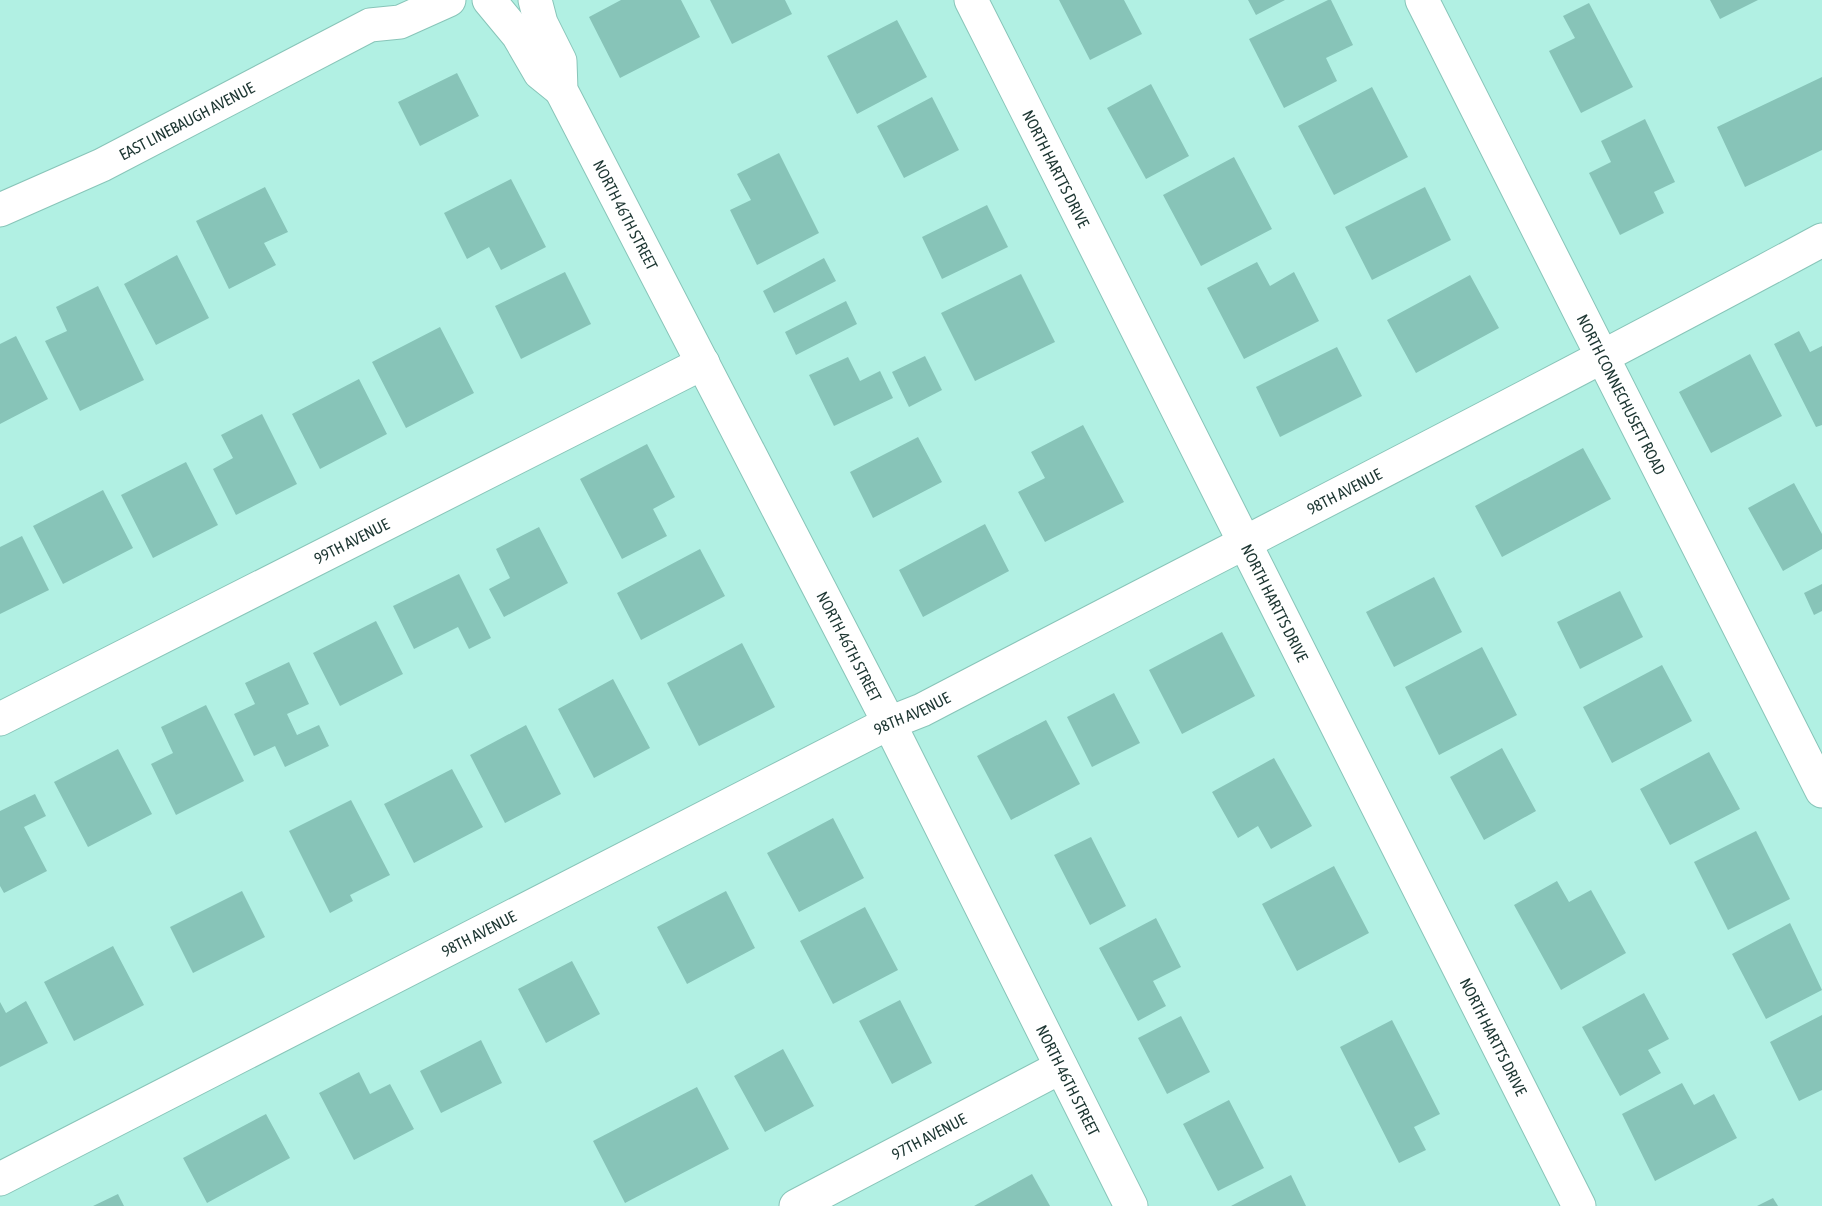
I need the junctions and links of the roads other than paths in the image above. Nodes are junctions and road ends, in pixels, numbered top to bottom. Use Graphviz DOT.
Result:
graph roads {
  1 [pos="449,0"];
  2 [pos="489,0"];
  3 [pos="535,0"];
  4 [pos="971,0"];
  5 [pos="1422,0"];
  6 [pos="380,12"];
  7 [pos="561,90"];
  8 [pos="0,210"];
  9 [pos="1822,240"];
  10 [pos="1603,358"];
  11 [pos="703,363"];
  12 [pos="1243,542"];
  13 [pos="0,719"];
  14 [pos="889,723"];
  15 [pos="1822,791"];
  16 [pos="1061,1067"];
  17 [pos="0,1179"];
  18 [pos="796,1206"];
  19 [pos="1131,1206"];
  20 [pos="1579,1206"];
  1 -- 6 [label="street, EAST LINEBAUGH AVENUE"];
  2 -- 7 [label="street, NORTH 46TH STREET"];
  3 -- 7 [label="street, NORTH 46TH STREET"];
  4 -- 12 [label="street, NORTH HARTTS DRIVE"];
  5 -- 10 [label="street, NORTH CONNECHUSETT ROAD"];
  6 -- 8 [label="street, EAST LINEBAUGH AVENUE"];
  7 -- 11 [label="street, NORTH 46TH STREET"];
  9 -- 10 [label="street, 98TH AVENUE"];
  10 -- 12 [label="street, 98TH AVENUE"];
  10 -- 15 [label="street, NORTH CONNECHUSETT ROAD"];
  11 -- 13 [label="street, 99TH AVENUE"];
  11 -- 14 [label="street, NORTH 46TH STREET"];
  12 -- 14 [label="street, 98TH AVENUE"];
  12 -- 20 [label="street, NORTH HARTTS DRIVE"];
  14 -- 16 [label="street, NORTH 46TH STREET"];
  14 -- 17 [label="street, 98TH AVENUE"];
  16 -- 18 [label="street, 97TH AVENUE"];
  16 -- 19 [label="street, NORTH 46TH STREET"];
}
